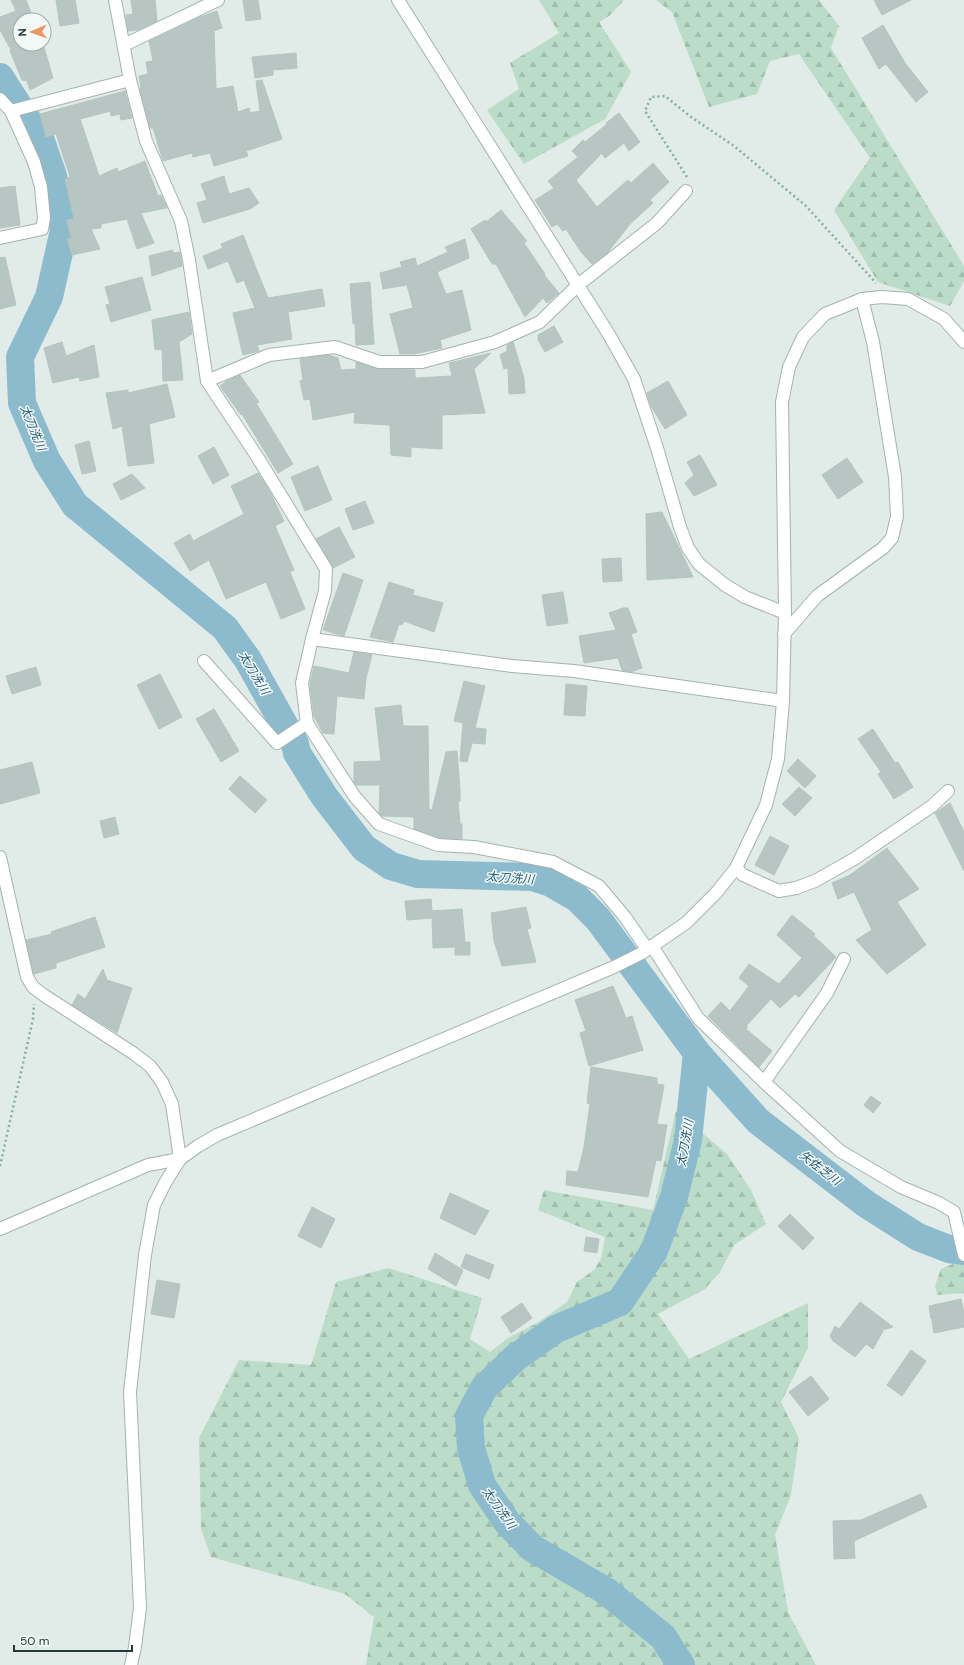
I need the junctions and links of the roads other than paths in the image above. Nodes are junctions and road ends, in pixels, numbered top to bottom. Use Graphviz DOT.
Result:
graph roads {
  1 [pos="115,0"];
  2 [pos="218,0"];
  3 [pos="398,0"];
  4 [pos="124,45"];
  5 [pos="130,80"];
  6 [pos="0,99"];
  7 [pos="11,111"];
  8 [pos="686,192"];
  9 [pos="0,238"];
  10 [pos="578,285"];
  11 [pos="862,299"];
  12 [pos="964,342"];
  13 [pos="207,381"];
  14 [pos="785,613"];
  15 [pos="784,634"];
  16 [pos="312,639"];
  17 [pos="204,661"];
  18 [pos="783,701"];
  19 [pos="307,724"];
  20 [pos="948,791"];
  21 [pos="0,857"];
  22 [pos="736,868"];
  23 [pos="647,950"];
  24 [pos="844,958"];
  25 [pos="764,1082"];
  26 [pos="180,1159"];
  27 [pos="0,1229"];
  28 [pos="964,1255"];
  29 [pos="131,1665"];
  1 -- 4 [label="street"];
  2 -- 4 [label="street"];
  3 -- 10 [label="street"];
  4 -- 5 [label="street"];
  5 -- 7 [label="street"];
  5 -- 13 [label="street"];
  6 -- 7 [label="street"];
  7 -- 9 [label="street"];
  8 -- 10 [label="street"];
  10 -- 13 [label="street"];
  10 -- 14 [label="street"];
  11 -- 12 [label="street"];
  11 -- 14 [label="street"];
  11 -- 15 [label="street"];
  13 -- 16 [label="street"];
  14 -- 15 [label="street"];
  15 -- 18 [label="street"];
  16 -- 18 [label="street"];
  16 -- 19 [label="street"];
  17 -- 19 [label="street"];
  18 -- 22 [label="street"];
  19 -- 23 [label="street"];
  20 -- 22 [label="street"];
  21 -- 26 [label="street"];
  22 -- 23 [label="street"];
  23 -- 25 [label="street"];
  23 -- 26 [label="street"];
  24 -- 25 [label="street"];
  25 -- 28 [label="street"];
  26 -- 27 [label="street"];
  26 -- 29 [label="street"];
}
